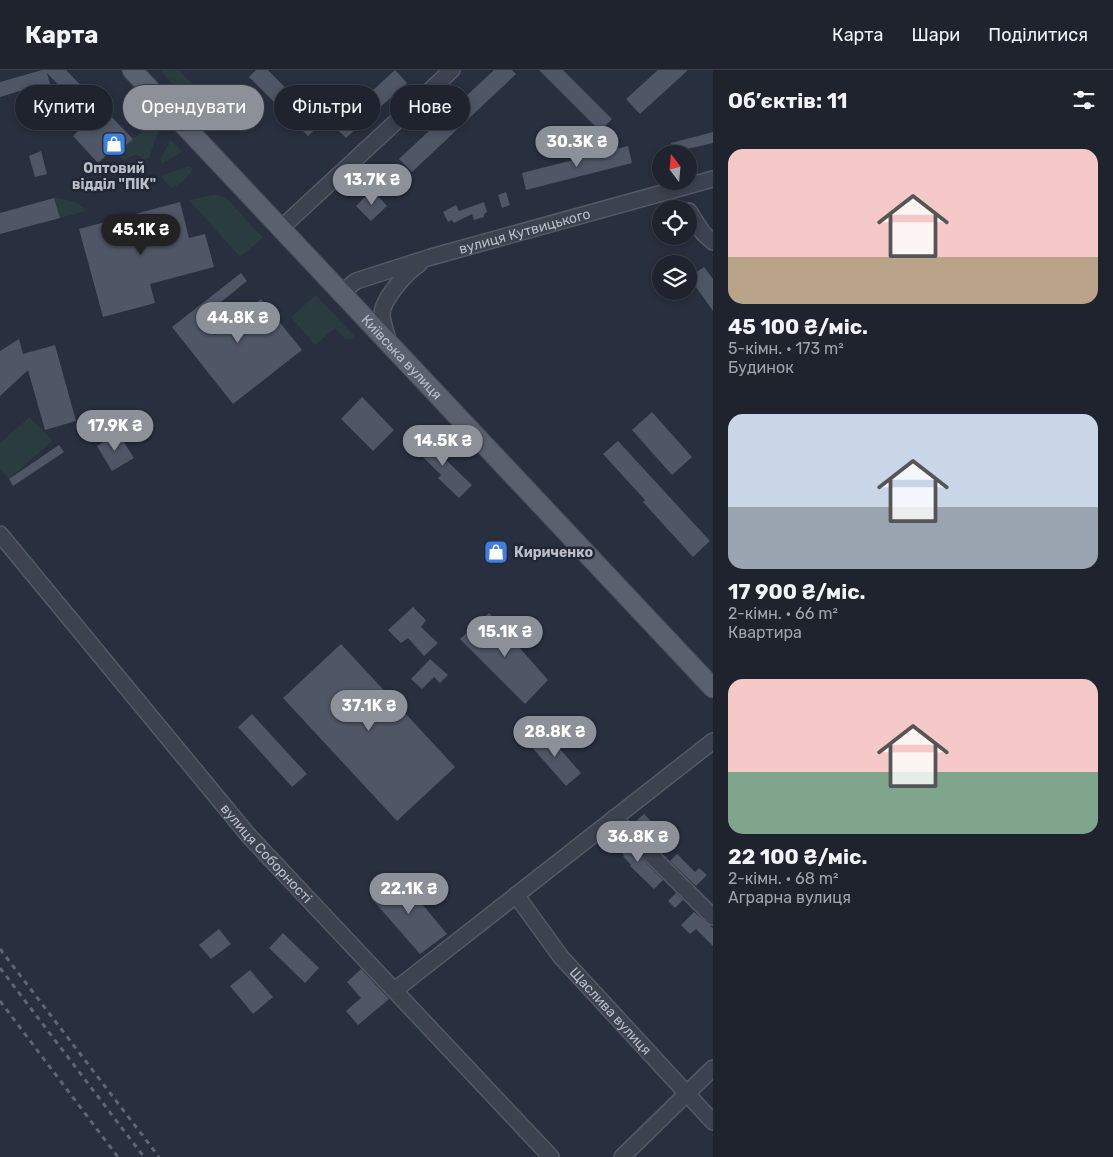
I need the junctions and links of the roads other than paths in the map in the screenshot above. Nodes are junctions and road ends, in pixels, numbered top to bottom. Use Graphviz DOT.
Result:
graph roads {
  1 [pos="132,70"];
  2 [pos="452,70"];
  3 [pos="713,179"];
  4 [pos="698,183"];
  5 [pos="671,190"];
  6 [pos="697,225"];
  7 [pos="280,229"];
  8 [pos="713,242"];
  9 [pos="431,257"];
  10 [pos="341,292"];
  11 [pos="389,344"];
  12 [pos="0,534"];
  13 [pos="713,688"];
  14 [pos="713,741"];
  15 [pos="614,818"];
  16 [pos="516,895"];
  17 [pos="713,917"];
  18 [pos="395,990"];
  19 [pos="713,1068"];
  20 [pos="686,1094"];
  21 [pos="713,1122"];
  22 [pos="551,1157"];
  23 [pos="622,1157"];
  1 -- 7 [label="main road, Київська вулиця"];
  2 -- 7 [label="street"];
  3 -- 4 [label="street, вулиця Кутвицького"];
  5 -- 9 [label="street, вулиця Кутвицького"];
  6 -- 8 [label="street"];
  7 -- 10 [label="main road, Київська вулиця"];
  9 -- 10 [label="street, вулиця Кутвицького"];
  9 -- 11 [label="street"];
  10 -- 11 [label="main road, Київська вулиця"];
  11 -- 13 [label="main road, Київська вулиця"];
  12 -- 18 [label="street, вулиця Соборності"];
  14 -- 15 [label="street"];
  15 -- 16 [label="street"];
  15 -- 17 [label="street"];
  16 -- 18 [label="street"];
  16 -- 20 [label="street, Щаслива вулиця"];
  18 -- 22 [label="street, вулиця Соборності"];
  19 -- 20 [label="street"];
  20 -- 21 [label="street, Щаслива вулиця"];
  20 -- 23 [label="street"];
}
